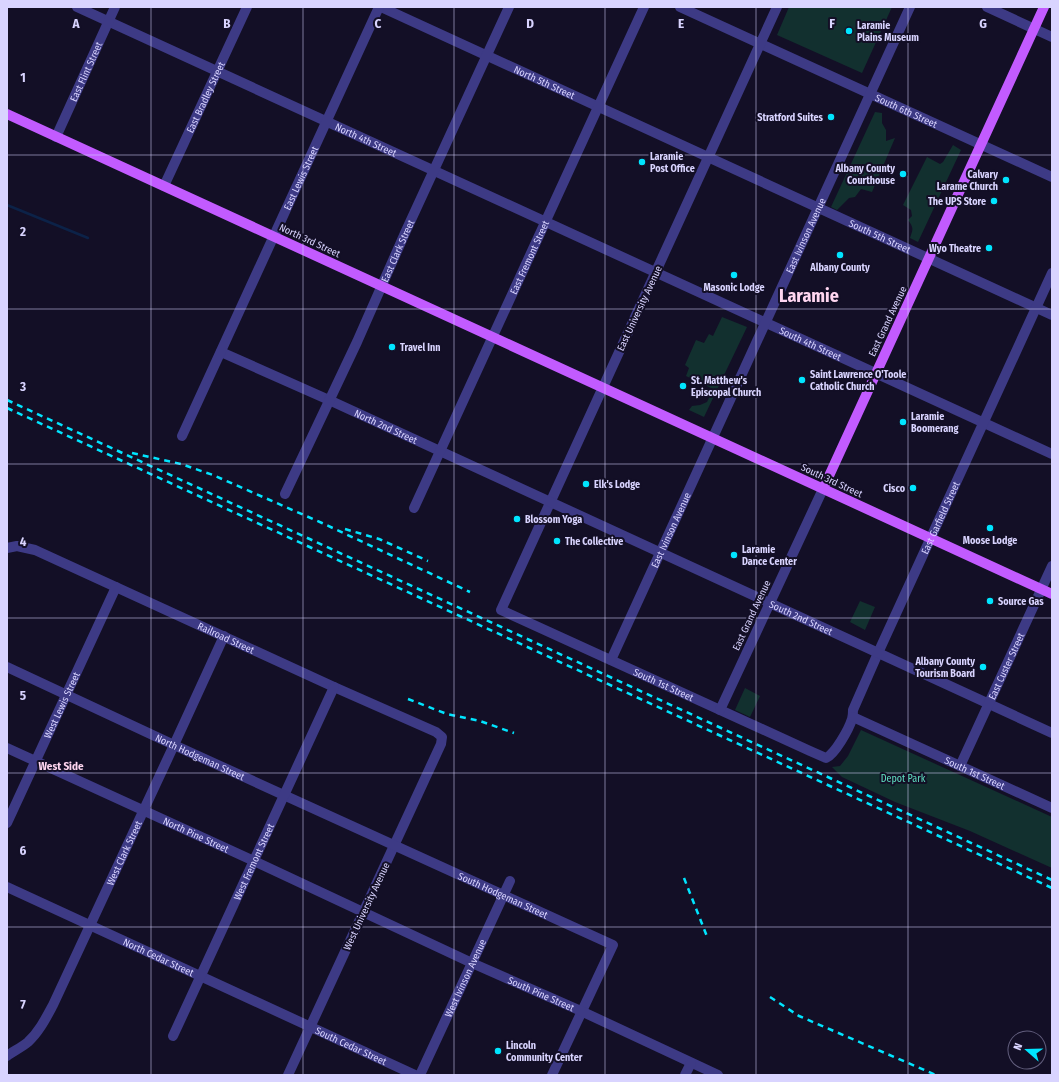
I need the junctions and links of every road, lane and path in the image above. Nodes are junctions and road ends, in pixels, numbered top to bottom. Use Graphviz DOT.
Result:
graph roads {
  1 [pos="77,7"];
  2 [pos="115,7"];
  3 [pos="247,7"];
  4 [pos="380,7"];
  5 [pos="509,7"];
  6 [pos="644,7"];
  7 [pos="680,7"];
  8 [pos="777,7"];
  9 [pos="910,7"];
  10 [pos="987,7"];
  11 [pos="1044,7"];
  12 [pos="109,21"];
  13 [pos="1034,29"];
  14 [pos="1052,37"];
  15 [pos="760,44"];
  16 [pos="487,56"];
  17 [pos="217,71"];
  18 [pos="870,94"];
  19 [pos="598,107"];
  20 [pos="7,114"];
  21 [pos="327,122"];
  22 [pos="56,137"];
  23 [pos="981,145"];
  24 [pos="708,157"];
  25 [pos="434,171"];
  26 [pos="1052,177"];
  27 [pos="164,186"];
  28 [pos="818,208"];
  29 [pos="546,222"];
  30 [pos="274,237"];
  31 [pos="929,258"];
  32 [pos="656,272"];
  33 [pos="1052,273"];
  34 [pos="382,286"];
  35 [pos="1036,308"];
  36 [pos="1052,315"];
  37 [pos="766,323"];
  38 [pos="493,337"];
  39 [pos="221,352"];
  40 [pos="876,373"];
  41 [pos="603,388"];
  42 [pos="329,400"];
  43 [pos="984,423"];
  44 [pos="182,436"];
  45 [pos="712,438"];
  46 [pos="440,452"];
  47 [pos="1052,454"];
  48 [pos="823,489"];
  49 [pos="286,494"];
  50 [pos="550,502"];
  51 [pos="414,508"];
  52 [pos="930,538"];
  53 [pos="8,547"];
  54 [pos="660,552"];
  55 [pos="1052,566"];
  56 [pos="116,587"];
  57 [pos="1042,589"];
  58 [pos="1052,594"];
  59 [pos="770,603"];
  60 [pos="501,610"];
  61 [pos="224,636"];
  62 [pos="878,653"];
  63 [pos="611,660"];
  64 [pos="7,667"];
  65 [pos="334,687"];
  66 [pos="66,694"];
  67 [pos="989,704"];
  68 [pos="720,710"];
  69 [pos="853,717"];
  70 [pos="1052,732"];
  71 [pos="442,737"];
  72 [pos="174,745"];
  73 [pos="7,748"];
  74 [pos="826,758"];
  75 [pos="36,761"];
  76 [pos="960,766"];
  77 [pos="285,795"];
  78 [pos="1052,808"];
  79 [pos="143,811"];
  80 [pos="7,823"];
  81 [pos="394,845"];
  82 [pos="254,861"];
  83 [pos="510,881"];
  84 [pos="7,887"];
  85 [pos="504,895"];
  86 [pos="363,912"];
  87 [pos="91,926"];
  88 [pos="472,963"];
  89 [pos="201,976"];
  90 [pos="581,1011"];
  91 [pos="310,1026"];
  92 [pos="173,1036"];
  93 [pos="7,1056"];
  94 [pos="691,1062"];
  95 [pos="288,1075"];
  96 [pos="415,1075"];
  97 [pos="420,1075"];
  98 [pos="552,1075"];
  99 [pos="686,1075"];
  100 [pos="718,1075"];
  1 -- 12 [label="street, North 4th Street"];
  2 -- 12 [label="street, East Flint Street"];
  3 -- 17 [label="street, East Bradley Street"];
  4 -- 16 [label="street, North 5th Street"];
  4 -- 21 [label="street, East Lewis Street"];
  5 -- 16 [label="street, East Clark Street"];
  6 -- 19 [label="street, East Fremont Street"];
  7 -- 15 [label="street, South 6th Street"];
  8 -- 15 [label="street, East University Avenue"];
  9 -- 18 [label="street, East Ivinson Avenue"];
  10 -- 13 [label="street"];
  11 -- 13 [label="main road, East Grand Avenue"];
  12 -- 17 [label="street, North 4th Street"];
  12 -- 22 [label="street, East Flint Street"];
  13 -- 14 [label="street"];
  13 -- 23 [label="main road, East Grand Avenue"];
  15 -- 18 [label="street, South 6th Street"];
  15 -- 24 [label="street, East University Avenue"];
  16 -- 19 [label="street, North 5th Street"];
  16 -- 25 [label="street, East Clark Street"];
  17 -- 21 [label="street, North 4th Street"];
  17 -- 27 [label="street, East Bradley Street"];
  18 -- 23 [label="street, South 6th Street"];
  18 -- 28 [label="street, East Ivinson Avenue"];
  19 -- 24 [label="street, North 5th Street"];
  19 -- 29 [label="street, East Fremont Street"];
  20 -- 22 [label="main road, North 3rd Street"];
  21 -- 25 [label="street, North 4th Street"];
  21 -- 30 [label="street, East Lewis Street"];
  22 -- 27 [label="main road, North 3rd Street"];
  23 -- 26 [label="street, South 6th Street"];
  23 -- 31 [label="main road, East Grand Avenue"];
  24 -- 28 [label="street, South 5th Street"];
  24 -- 32 [label="street, East University Avenue"];
  25 -- 29 [label="street, North 4th Street"];
  25 -- 34 [label="street, East Clark Street"];
  27 -- 30 [label="main road, North 3rd Street"];
  28 -- 31 [label="street, South 5th Street"];
  28 -- 37 [label="street, East Ivinson Avenue"];
  29 -- 32 [label="street, North 4th Street"];
  29 -- 38 [label="street, East Fremont Street"];
  30 -- 34 [label="main road, North 3rd Street"];
  30 -- 39 [label="street, East Lewis Street"];
  31 -- 35 [label="street, South 5th Street"];
  31 -- 40 [label="main road, East Grand Avenue"];
  32 -- 37 [label="street, South 4th Street"];
  32 -- 41 [label="street, East University Avenue"];
  33 -- 35 [label="street, East Garfield Street"];
  34 -- 38 [label="main road, North 3rd Street"];
  34 -- 42 [label="street, East Clark Street"];
  35 -- 36 [label="street, South 5th Street"];
  35 -- 43 [label="street, East Garfield Street"];
  37 -- 40 [label="street, South 4th Street"];
  37 -- 45 [label="street, East Ivinson Avenue"];
  38 -- 41 [label="main road, North 3rd Street"];
  38 -- 46 [label="street, East Fremont Street"];
  39 -- 42 [label="street, North 2nd Street"];
  39 -- 44 [label="street, East Lewis Street"];
  40 -- 43 [label="street, South 4th Street"];
  40 -- 48 [label="main road, East Grand Avenue"];
  41 -- 45 [label="main road, South 3rd Street"];
  41 -- 50 [label="street, East University Avenue"];
  42 -- 46 [label="street, North 2nd Street"];
  42 -- 49 [label="street, East Clark Street"];
  43 -- 47 [label="street, South 4th Street"];
  43 -- 52 [label="street, East Garfield Street"];
  45 -- 48 [label="main road, South 3rd Street"];
  45 -- 54 [label="street, East Ivinson Avenue"];
  46 -- 50 [label="street, North 2nd Street"];
  46 -- 51 [label="street, East Fremont Street"];
  48 -- 52 [label="main road, South 3rd Street"];
  48 -- 59 [label="street, East Grand Avenue"];
  50 -- 54 [label="street, South 2nd Street"];
  50 -- 60 [label="street, East University Avenue"];
  52 -- 57 [label="main road, South 3rd Street"];
  52 -- 62 [label="street, East Garfield Street"];
  53 -- 56 [label="street, Railroad Street"];
  54 -- 59 [label="street, South 2nd Street"];
  54 -- 63 [label="street, East Ivinson Avenue"];
  55 -- 57 [label="street, East Custer Street"];
  56 -- 61 [label="street, Railroad Street"];
  56 -- 66 [label="street, West Lewis Street"];
  57 -- 58 [label="main road, South 3rd Street"];
  57 -- 67 [label="street, East Custer Street"];
  59 -- 62 [label="street, South 2nd Street"];
  59 -- 68 [label="street, East Grand Avenue"];
  60 -- 63 [label="street, South 1st Street"];
  61 -- 65 [label="street, Railroad Street"];
  61 -- 72 [label="street, West Clark Street"];
  62 -- 67 [label="street, South 2nd Street"];
  62 -- 69 [label="street, East Garfield Street"];
  63 -- 68 [label="street, South 1st Street"];
  64 -- 66 [label="street, North Hodgeman Street"];
  65 -- 71 [label="street, Railroad Street"];
  65 -- 77 [label="street, West Fremont Street"];
  66 -- 72 [label="street, North Hodgeman Street"];
  66 -- 75 [label="street, West Lewis Street"];
  67 -- 70 [label="street, South 2nd Street"];
  67 -- 76 [label="street, East Custer Street"];
  68 -- 74 [label="street, South 1st Street"];
  69 -- 74 [label="street, East Garfield Street"];
  69 -- 76 [label="street, South 1st Street"];
  71 -- 81 [label="street, West University Avenue"];
  72 -- 77 [label="street, North Hodgeman Street"];
  72 -- 79 [label="street, West Clark Street"];
  73 -- 75 [label="street, North Pine Street"];
  75 -- 79 [label="street, North Pine Street"];
  75 -- 80 [label="street, West Lewis Street"];
  76 -- 78 [label="street, South 1st Street"];
  77 -- 81 [label="street, North Hodgeman Street"];
  77 -- 82 [label="street, West Fremont Street"];
  79 -- 82 [label="street, North Pine Street"];
  79 -- 87 [label="street, West Clark Street"];
  81 -- 85 [label="street, South Hodgeman Street"];
  81 -- 86 [label="street, West University Avenue"];
  82 -- 86 [label="street, North Pine Street"];
  82 -- 89 [label="street, West Fremont Street"];
  83 -- 85 [label="street, West Ivinson Avenue"];
  84 -- 87 [label="street, North Cedar Street"];
  85 -- 88 [label="street, West Ivinson Avenue"];
  85 -- 90 [label="street, South Hodgeman Street"];
  86 -- 88 [label="street, South Pine Street"];
  86 -- 91 [label="street, West University Avenue"];
  87 -- 89 [label="street, North Cedar Street"];
  87 -- 93 [label="street, West Clark Street"];
  88 -- 90 [label="street, South Pine Street"];
  88 -- 97 [label="street, West Ivinson Avenue"];
  89 -- 91 [label="street, North Cedar Street"];
  89 -- 92 [label="street, West Fremont Street"];
  90 -- 94 [label="street, South Pine Street"];
  90 -- 98 [label="street"];
  91 -- 95 [label="street, West University Avenue"];
  91 -- 96 [label="street, South Cedar Street"];
  94 -- 99 [label="street"];
  94 -- 100 [label="street, South Pine Street"];
}
